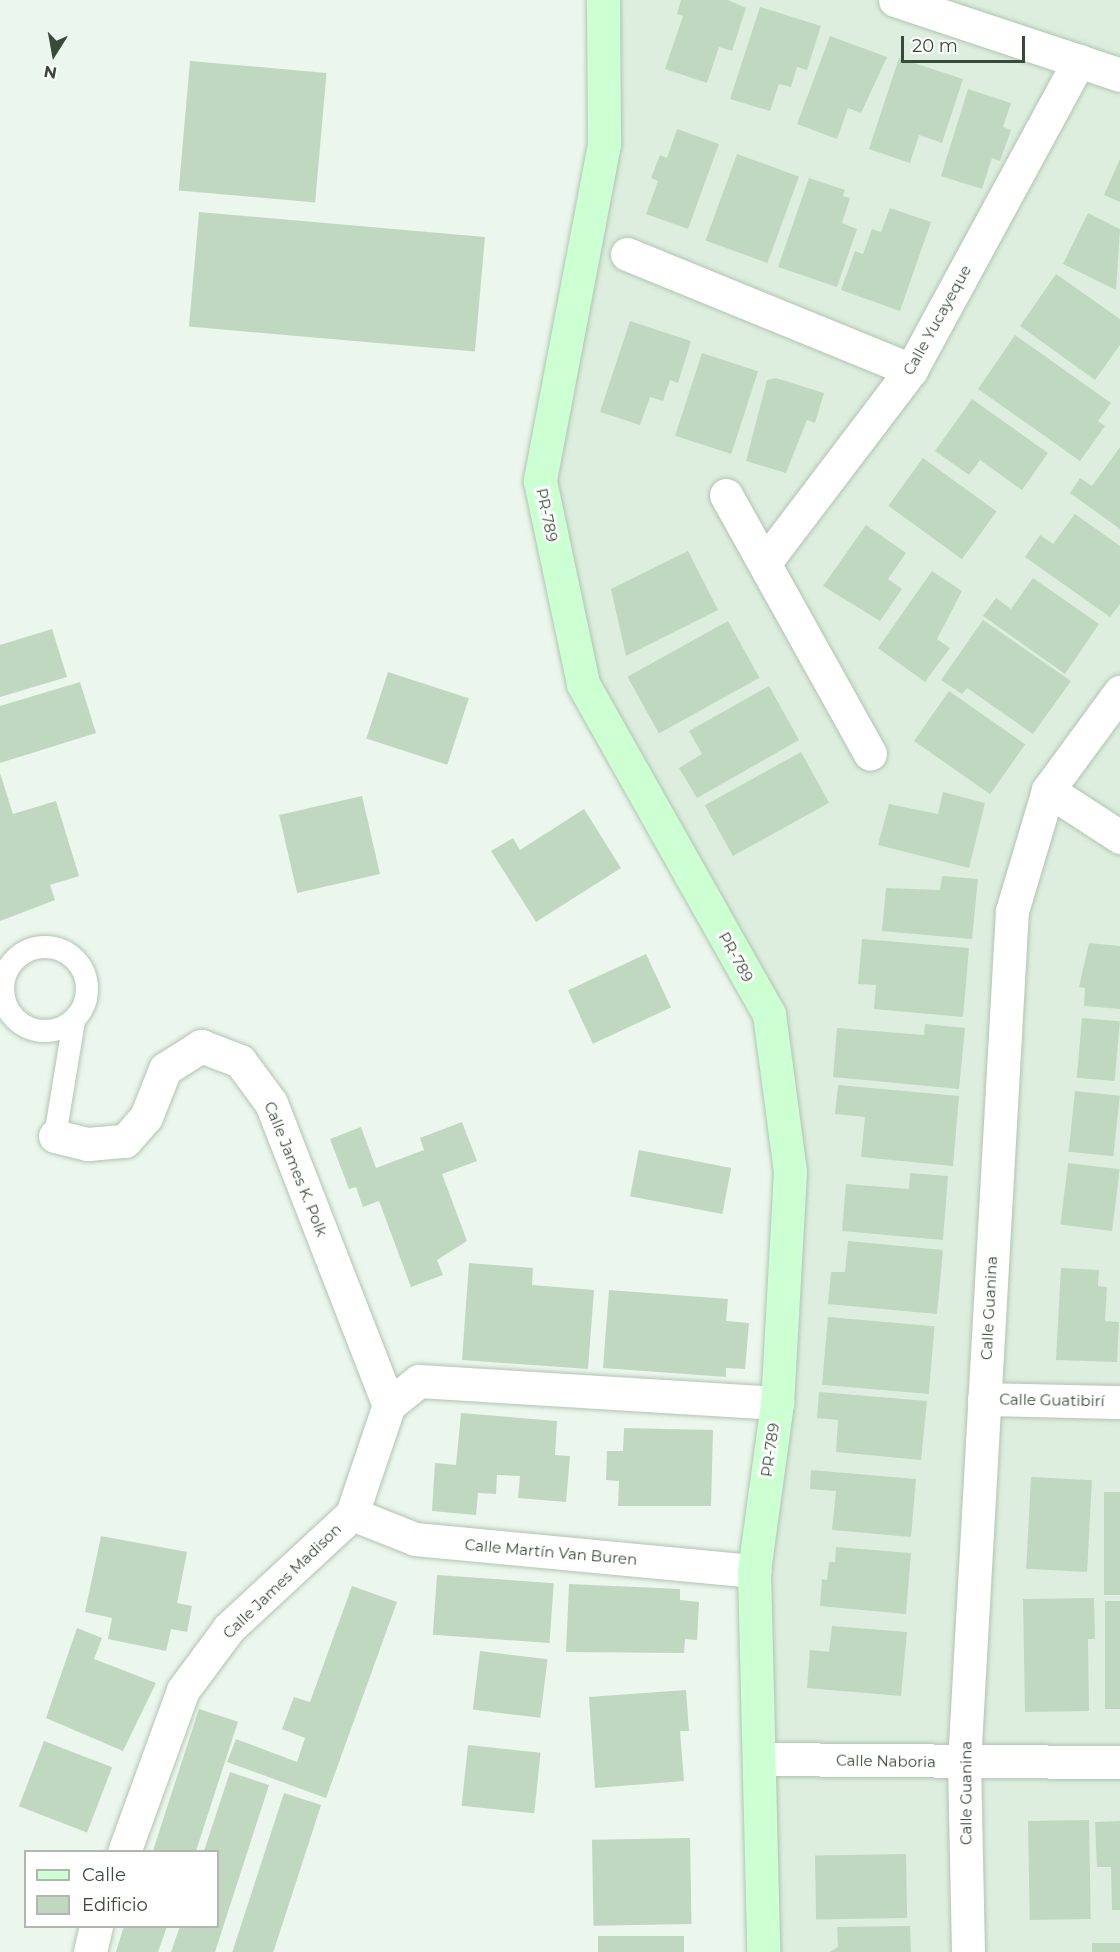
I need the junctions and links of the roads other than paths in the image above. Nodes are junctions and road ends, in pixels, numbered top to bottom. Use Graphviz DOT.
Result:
graph roads {
  1 [pos="603,0"];
  2 [pos="895,0"];
  3 [pos="1079,61"];
  4 [pos="1120,75"];
  5 [pos="627,254"];
  6 [pos="911,370"];
  7 [pos="726,495"];
  8 [pos="766,561"];
  9 [pos="1120,692"];
  10 [pos="870,754"];
  11 [pos="1048,790"];
  12 [pos="1120,837"];
  13 [pos="74,1021"];
  14 [pos="55,1136"];
  15 [pos="984,1399"];
  16 [pos="1120,1402"];
  17 [pos="777,1403"];
  18 [pos="389,1405"];
  19 [pos="352,1514"];
  20 [pos="754,1571"];
  21 [pos="761,1759"];
  22 [pos="1120,1762"];
  23 [pos="964,1763"];
  24 [pos="124,1850"];
  25 [pos="96,1928"];
  26 [pos="90,1952"];
  27 [pos="763,1952"];
  28 [pos="968,1952"];
  1 -- 17 [label="street, PR-789 / PR-789"];
  2 -- 3 [label="street"];
  3 -- 4 [label="street"];
  3 -- 6 [label="street, Calle Yucayeque"];
  5 -- 6 [label="street"];
  6 -- 8 [label="street, Calle Yucayeque"];
  7 -- 8 [label="street"];
  8 -- 10 [label="street"];
  9 -- 11 [label="street, Calle Guanina"];
  11 -- 12 [label="street"];
  11 -- 15 [label="street, Calle Guanina"];
  13 -- 14 [label="lane"];
  14 -- 18 [label="street, Calle James K. Polk"];
  15 -- 16 [label="street, Calle Guatibirí"];
  15 -- 23 [label="street, Calle Guanina"];
  17 -- 18 [label="street"];
  17 -- 20 [label="street, PR-789 / PR-789"];
  18 -- 19 [label="street, Calle James Madison"];
  19 -- 20 [label="street, Calle Martín Van Buren"];
  19 -- 24 [label="street, Calle James Madison"];
  20 -- 21 [label="street, PR-789 / PR-789"];
  21 -- 23 [label="street, Calle Naboria"];
  21 -- 27 [label="street, PR-789 / PR-789"];
  22 -- 23 [label="street, Calle Naboria"];
  23 -- 28 [label="street, Calle Guanina"];
  25 -- 26 [label="street"];
}
